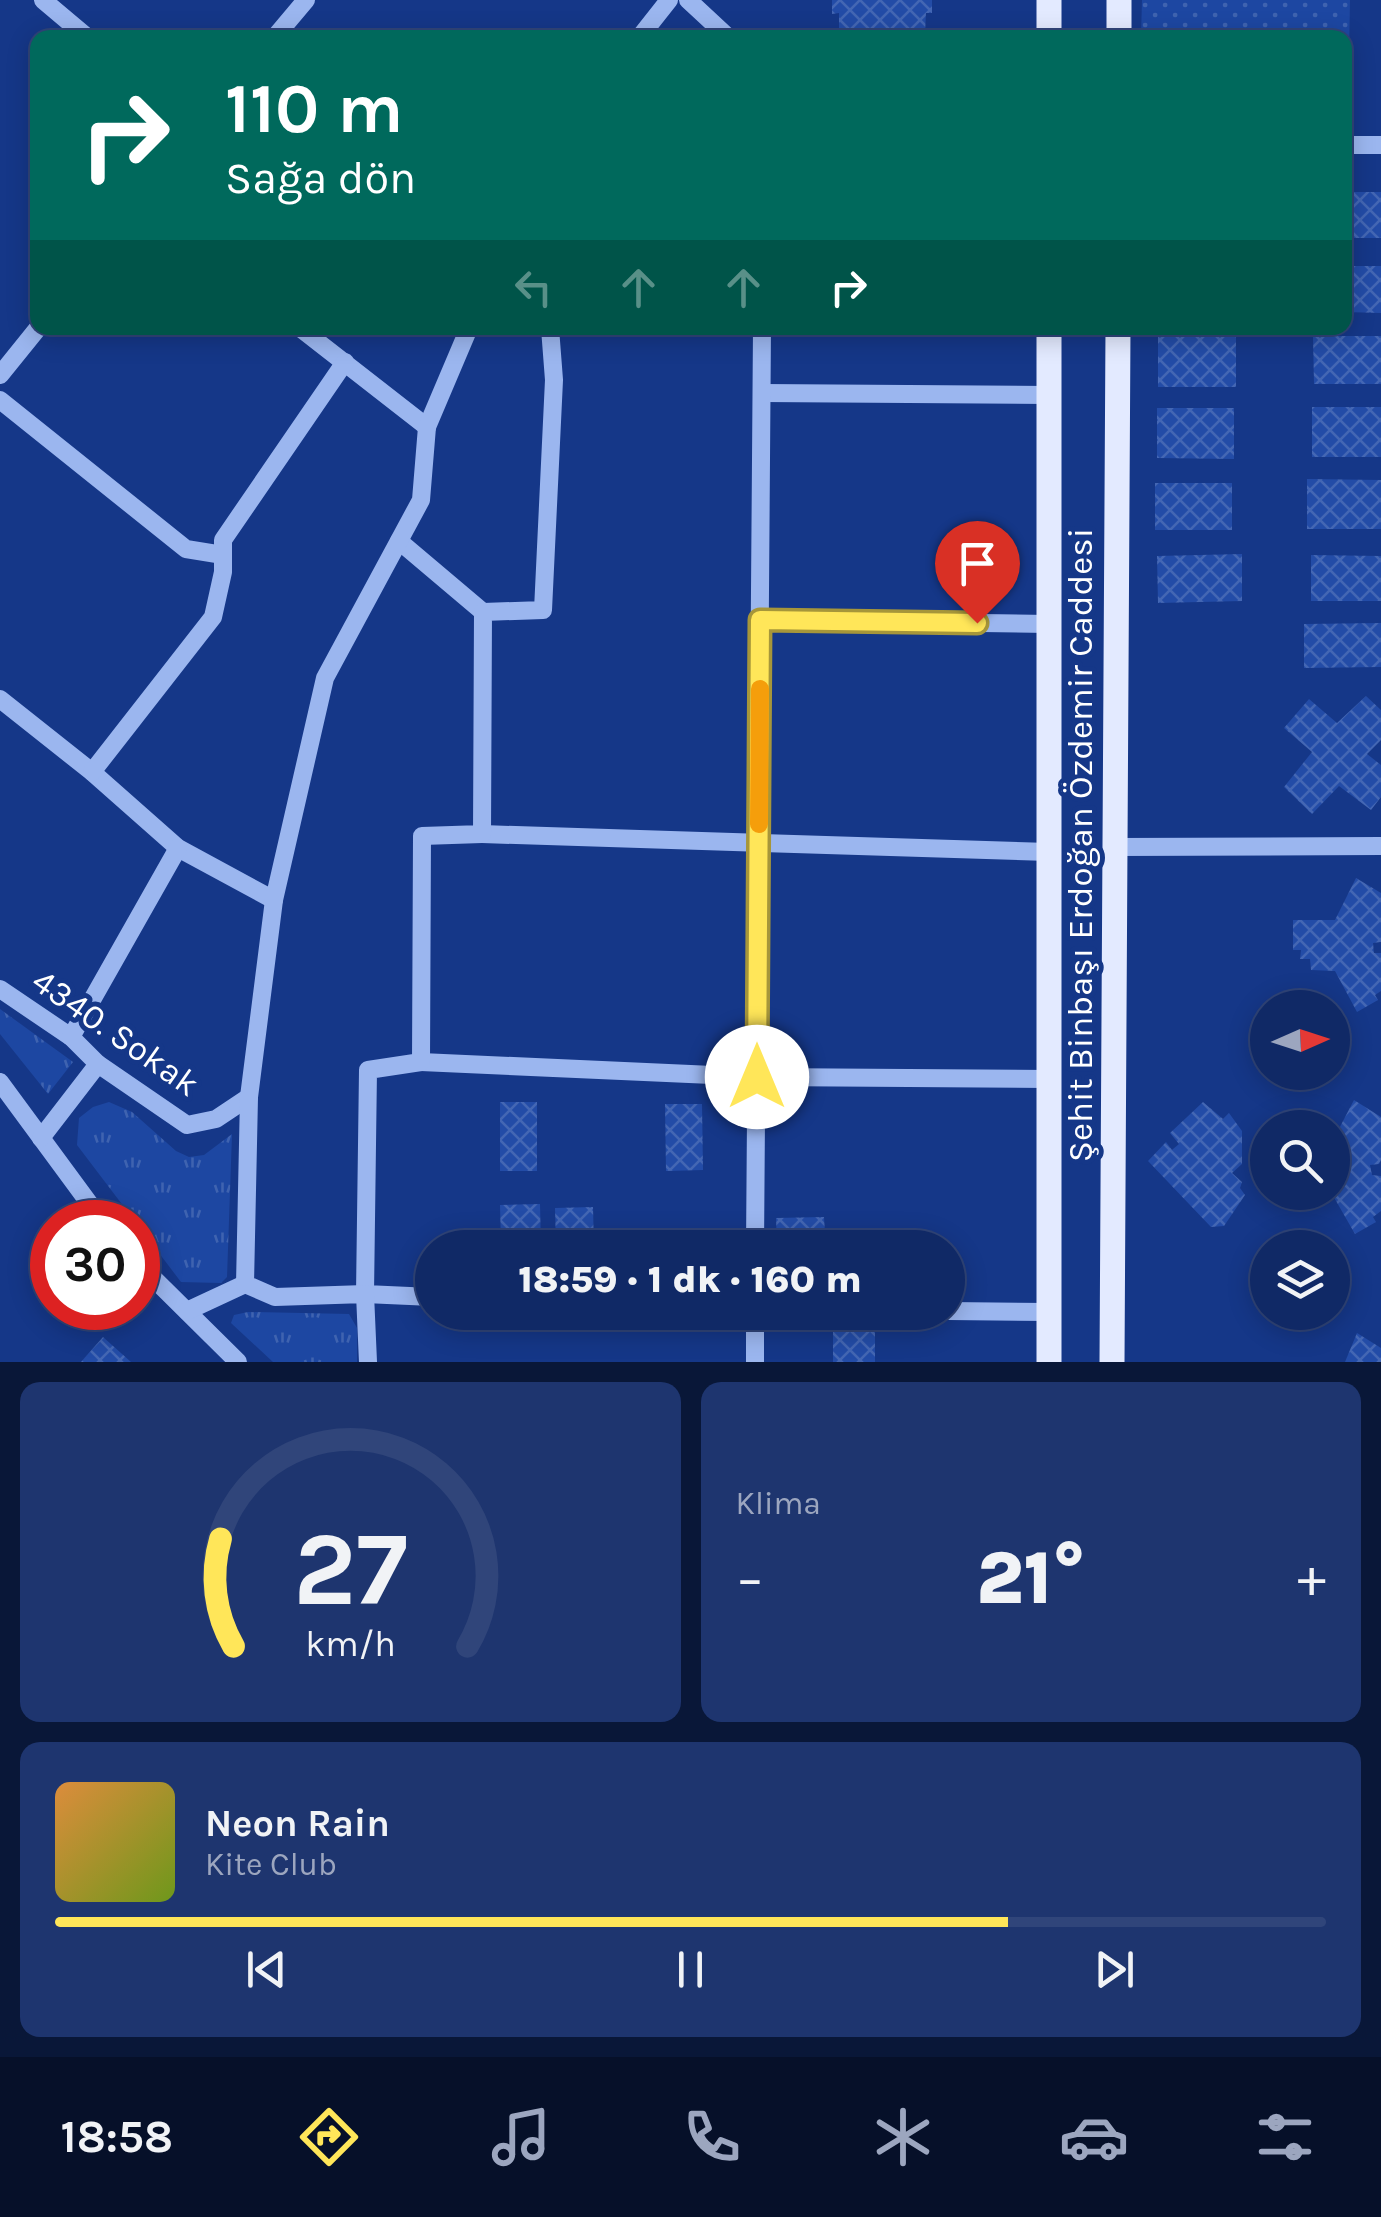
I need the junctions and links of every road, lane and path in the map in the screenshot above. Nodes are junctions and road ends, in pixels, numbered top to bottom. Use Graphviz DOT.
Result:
graph roads {
  1 [pos="43,0"];
  2 [pos="306,0"];
  3 [pos="669,0"];
  4 [pos="688,0"];
  5 [pos="1048,0"];
  6 [pos="1119,0"];
  7 [pos="79,30"];
  8 [pos="287,30"];
  9 [pos="645,30"];
  10 [pos="720,30"];
  11 [pos="1049,30"];
  12 [pos="1119,30"];
  13 [pos="1381,144"];
  14 [pos="1352,146"];
  15 [pos="32,335"];
  16 [pos="309,335"];
  17 [pos="466,335"];
  18 [pos="551,335"];
  19 [pos="762,335"];
  20 [pos="1049,335"];
  21 [pos="1118,335"];
  22 [pos="345,362"];
  23 [pos="0,375"];
  24 [pos="762,393"];
  25 [pos="1049,396"];
  26 [pos="0,400"];
  27 [pos="427,427"];
  28 [pos="398,541"];
  29 [pos="223,555"];
  30 [pos="483,612"];
  31 [pos="760,620"];
  32 [pos="1049,624"];
  33 [pos="0,699"];
  34 [pos="92,772"];
  35 [pos="482,834"];
  36 [pos="758,844"];
  37 [pos="1381,846"];
  38 [pos="1115,847"];
  39 [pos="178,848"];
  40 [pos="1049,852"];
  41 [pos="274,900"];
  42 [pos="0,989"];
  43 [pos="71,1037"];
  44 [pos="421,1062"];
  45 [pos="98,1064"];
  46 [pos="757,1077"];
  47 [pos="1049,1079"];
  48 [pos="0,1082"];
  49 [pos="249,1097"];
  50 [pos="41,1138"];
  51 [pos="86,1200"];
  52 [pos="756,1230"];
  53 [pos="245,1284"];
  54 [pos="160,1285"];
  55 [pos="365,1294"];
  56 [pos="415,1296"];
  57 [pos="187,1311"];
  58 [pos="965,1311"];
  59 [pos="1049,1312"];
  60 [pos="755,1330"];
  61 [pos="238,1362"];
  62 [pos="368,1362"];
  63 [pos="754,1362"];
  64 [pos="1050,1362"];
  65 [pos="1112,1362"];
  1 -- 7 [label="street"];
  2 -- 8 [label="street"];
  3 -- 9 [label="street"];
  4 -- 10 [label="street"];
  5 -- 11 [label="main road"];
  6 -- 12 [label="main road"];
  13 -- 14 [label="street"];
  15 -- 23 [label="street"];
  16 -- 22 [label="street"];
  17 -- 27 [label="street"];
  18 -- 30 [label="street"];
  19 -- 24 [label="street"];
  20 -- 25 [label="main road, Şehit Binbaşı Erdoğan Özdemir Caddesi"];
  21 -- 38 [label="main road, Şehit Binbaşı Erdoğan Özdemir Caddesi"];
  22 -- 27 [label="street"];
  22 -- 29 [label="street"];
  24 -- 25 [label="street"];
  24 -- 31 [label="street"];
  25 -- 32 [label="main road, Şehit Binbaşı Erdoğan Özdemir Caddesi"];
  26 -- 29 [label="street"];
  27 -- 28 [label="street"];
  28 -- 30 [label="street"];
  28 -- 41 [label="street"];
  29 -- 34 [label="street"];
  30 -- 35 [label="street"];
  31 -- 32 [label="street"];
  31 -- 36 [label="street"];
  32 -- 40 [label="main road, Şehit Binbaşı Erdoğan Özdemir Caddesi"];
  33 -- 34 [label="street"];
  34 -- 39 [label="street"];
  35 -- 36 [label="street"];
  35 -- 44 [label="street"];
  36 -- 40 [label="street"];
  36 -- 46 [label="street"];
  37 -- 38 [label="street"];
  38 -- 65 [label="main road, Şehit Binbaşı Erdoğan Özdemir Caddesi"];
  39 -- 41 [label="street"];
  39 -- 43 [label="street"];
  40 -- 47 [label="main road, Şehit Binbaşı Erdoğan Özdemir Caddesi"];
  41 -- 49 [label="street"];
  42 -- 43 [label="street, 4340. Sokak"];
  43 -- 45 [label="street, 4340. Sokak"];
  44 -- 46 [label="street"];
  44 -- 55 [label="street"];
  45 -- 49 [label="street, 4340. Sokak"];
  45 -- 50 [label="street"];
  46 -- 47 [label="street"];
  46 -- 52 [label="street"];
  47 -- 59 [label="main road, Şehit Binbaşı Erdoğan Özdemir Caddesi"];
  48 -- 50 [label="street"];
  49 -- 53 [label="street"];
  50 -- 51 [label="street"];
  53 -- 55 [label="street"];
  53 -- 57 [label="street"];
  54 -- 57 [label="street"];
  55 -- 56 [label="street"];
  55 -- 62 [label="street"];
  57 -- 61 [label="street"];
  58 -- 59 [label="street"];
  59 -- 64 [label="main road, Şehit Binbaşı Erdoğan Özdemir Caddesi"];
  60 -- 63 [label="street"];
}
